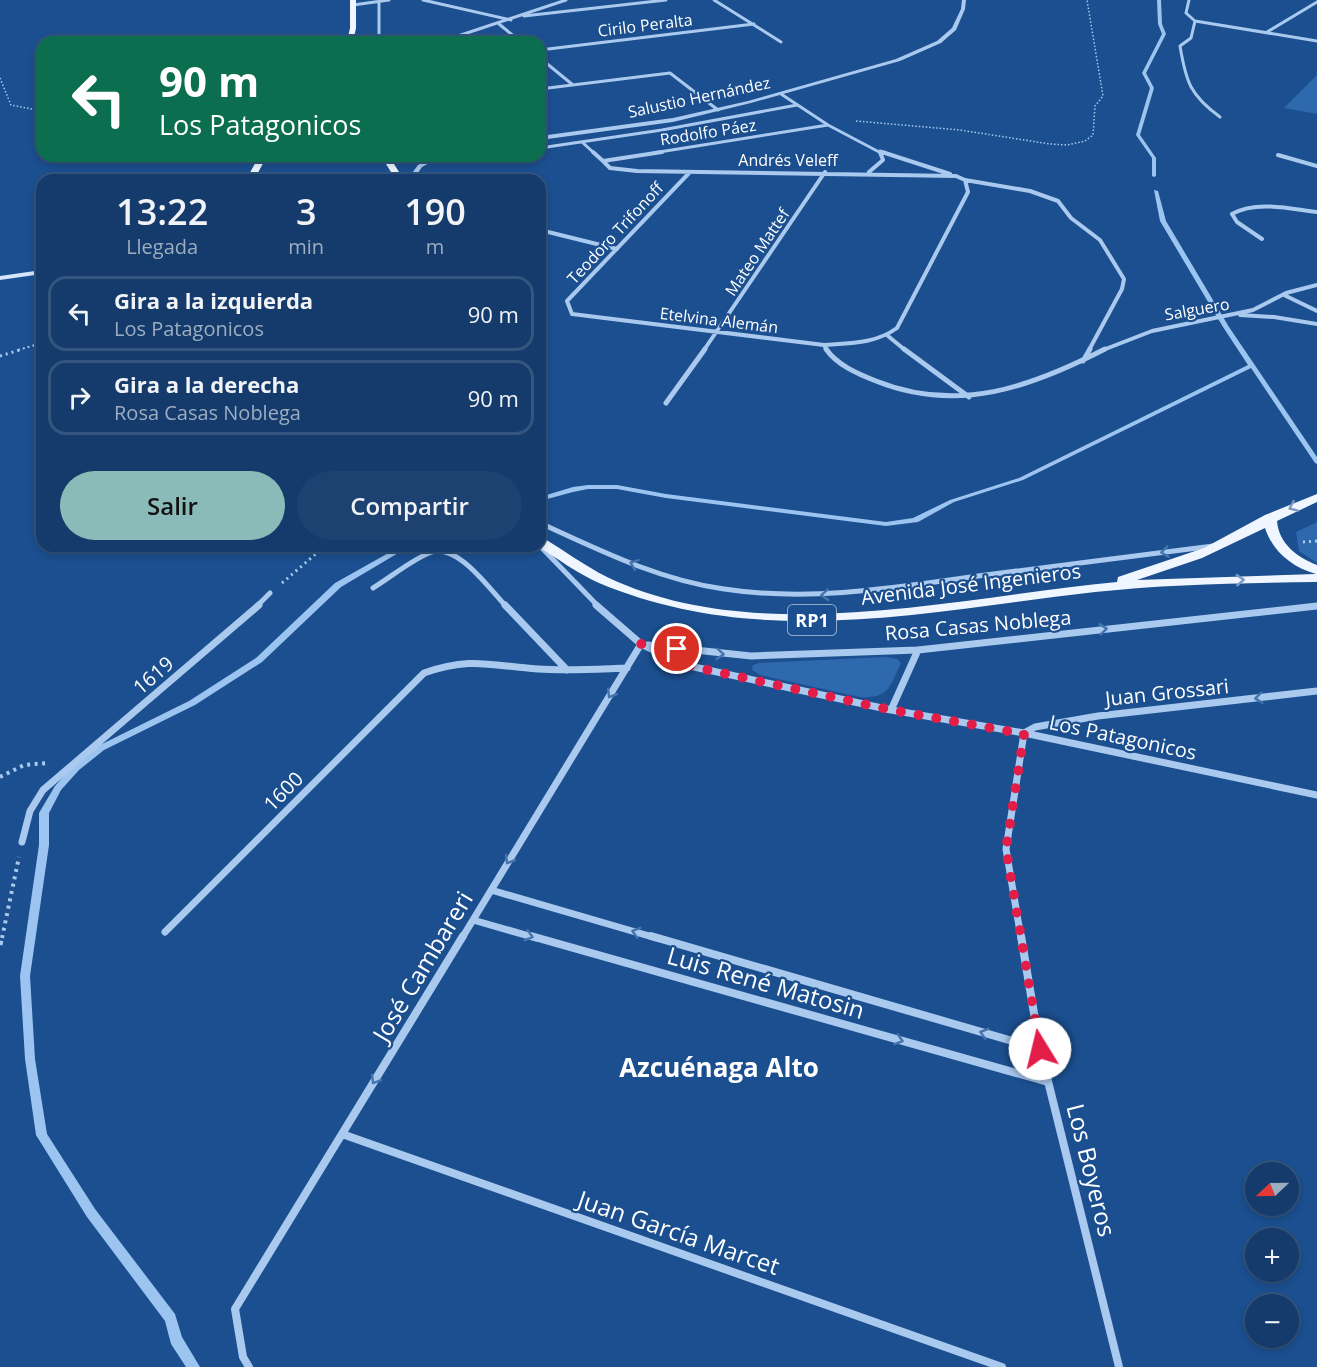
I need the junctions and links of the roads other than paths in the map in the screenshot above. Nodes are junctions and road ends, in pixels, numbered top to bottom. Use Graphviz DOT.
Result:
graph roads {
  1 [pos="389,0"];
  2 [pos="423,0"];
  3 [pos="566,0"];
  4 [pos="666,0"];
  5 [pos="714,0"];
  6 [pos="964,0"];
  7 [pos="1189,0"];
  8 [pos="353,2"];
  9 [pos="379,2"];
  10 [pos="1317,2"];
  11 [pos="524,15"];
  12 [pos="512,20"];
  13 [pos="1195,21"];
  14 [pos="499,24"];
  15 [pos="754,24"];
  16 [pos="1266,32"];
  17 [pos="351,36"];
  18 [pos="379,36"];
  19 [pos="460,36"];
  20 [pos="514,36"];
  21 [pos="1317,41"];
  22 [pos="781,42"];
  23 [pos="546,49"];
  24 [pos="546,63"];
  25 [pos="573,85"];
  26 [pos="546,88"];
  27 [pos="781,94"];
  28 [pos="797,105"];
  29 [pos="718,110"];
  30 [pos="1220,117"];
  31 [pos="828,125"];
  32 [pos="546,137"];
  33 [pos="582,142"];
  34 [pos="546,147"];
  35 [pos="880,150"];
  36 [pos="1278,155"];
  37 [pos="603,161"];
  38 [pos="427,162"];
  39 [pos="1317,166"];
  40 [pos="690,172"];
  41 [pos="825,172"];
  42 [pos="868,173"];
  43 [pos="414,174"];
  44 [pos="956,176"];
  45 [pos="965,180"];
  46 [pos="1317,212"];
  47 [pos="546,231"];
  48 [pos="1262,239"];
  49 [pos="617,249"];
  50 [pos="36,273"];
  51 [pos="0,278"];
  52 [pos="1317,285"];
  53 [pos="1283,294"];
  54 [pos="1317,312"];
  55 [pos="572,314"];
  56 [pos="1231,315"];
  57 [pos="1317,324"];
  58 [pos="717,332"];
  59 [pos="888,336"];
  60 [pos="824,345"];
  61 [pos="1083,361"];
  62 [pos="969,397"];
  63 [pos="666,403"];
  64 [pos="1317,498"];
  65 [pos="1270,518"];
  66 [pos="546,526"];
  67 [pos="1223,544"];
  68 [pos="546,548"];
  69 [pos="546,550"];
  70 [pos="437,552"];
  71 [pos="447,552"];
  72 [pos="1317,570"];
  73 [pos="1317,578"];
  74 [pos="373,588"];
  75 [pos="1098,588"];
  76 [pos="270,593"];
  77 [pos="1317,606"];
  78 [pos="641,644"];
  79 [pos="918,650"];
  80 [pos="627,668"];
  81 [pos="568,671"];
  82 [pos="1317,691"];
  83 [pos="891,710"];
  84 [pos="1024,734"];
  85 [pos="1317,795"];
  86 [pos="22,842"];
  87 [pos="491,890"];
  88 [pos="473,920"];
  89 [pos="165,932"];
  90 [pos="1040,1049"];
  91 [pos="1048,1082"];
  92 [pos="342,1134"];
  93 [pos="249,1367"];
  94 [pos="1002,1367"];
  95 [pos="1119,1367"];
  1 -- 9 [label="street"];
  2 -- 12 [label="street"];
  3 -- 11 [label="street"];
  4 -- 11 [label="street"];
  5 -- 15 [label="street"];
  6 -- 27 [label="street, Salustio Hernández"];
  7 -- 13 [label="street"];
  8 -- 9 [label="street"];
  8 -- 17 [label="main road"];
  9 -- 18 [label="street"];
  10 -- 16 [label="street"];
  11 -- 12 [label="street"];
  12 -- 14 [label="street"];
  13 -- 16 [label="street"];
  13 -- 30 [label="street"];
  14 -- 19 [label="street"];
  14 -- 20 [label="street"];
  15 -- 22 [label="street"];
  15 -- 23 [label="street, Cirilo Peralta"];
  16 -- 21 [label="street"];
  24 -- 25 [label="street"];
  25 -- 26 [label="street"];
  25 -- 29 [label="street"];
  27 -- 28 [label="street"];
  27 -- 29 [label="street, Salustio Hernández"];
  28 -- 31 [label="street"];
  28 -- 33 [label="street"];
  29 -- 32 [label="street, Salustio Hernández"];
  31 -- 35 [label="street"];
  31 -- 37 [label="street, Rodolfo Páez"];
  33 -- 34 [label="street"];
  33 -- 37 [label="street"];
  35 -- 42 [label="street"];
  35 -- 44 [label="street"];
  36 -- 39 [label="street"];
  37 -- 40 [label="street, Andrés Veleff"];
  38 -- 43 [label="street"];
  40 -- 41 [label="street, Andrés Veleff"];
  40 -- 49 [label="street, Teodoro Trifonoff"];
  41 -- 42 [label="street, Andrés Veleff"];
  41 -- 58 [label="street, Mateo Mattef"];
  42 -- 44 [label="street, Andrés Veleff"];
  44 -- 45 [label="street, Andrés Veleff"];
  45 -- 59 [label="street"];
  45 -- 61 [label="street, Andrés Veleff"];
  46 -- 48 [label="street"];
  47 -- 49 [label="street"];
  49 -- 55 [label="street, Teodoro Trifonoff"];
  50 -- 51 [label="main road"];
  52 -- 53 [label="street, Salguero"];
  53 -- 54 [label="street"];
  53 -- 56 [label="street, Salguero"];
  55 -- 58 [label="street, Etelvina Alemán"];
  56 -- 57 [label="street"];
  56 -- 61 [label="street, Salguero"];
  58 -- 60 [label="street, Etelvina Alemán"];
  58 -- 63 [label="street, Mateo Mattef"];
  59 -- 60 [label="street, Etelvina Alemán"];
  59 -- 62 [label="street"];
  60 -- 62 [label="street, Salguero"];
  61 -- 62 [label="street, Salguero"];
  64 -- 65 [label="main road, Avenida José Ingenieros / RP1, one-way"];
  65 -- 67 [label="main road, Avenida José Ingenieros / RP1"];
  65 -- 72 [label="main road"];
  67 -- 66 [label="street, one-way"];
  67 -- 75 [label="main road, Avenida José Ingenieros / RP1"];
  68 -- 75 [label="main road, Avenida José Ingenieros / RP1"];
  69 -- 78 [label="street, Los Patagonicos"];
  70 -- 74 [label="street"];
  71 -- 81 [label="street"];
  75 -- 73 [label="main road, Avenida José Ingenieros / RP1, one-way"];
  76 -- 86 [label="street, 1619"];
  79 -- 77 [label="street, Rosa Casas Noblega, one-way"];
  78 -- 79 [label="street, Rosa Casas Noblega, one-way"];
  78 -- 80 [label="street, José Cambareri"];
  78 -- 83 [label="street, Los Patagonicos"];
  79 -- 83 [label="street"];
  80 -- 81 [label="street"];
  80 -- 87 [label="street, José Cambareri, one-way"];
  81 -- 89 [label="street, 1600"];
  82 -- 84 [label="street, Juan Grossari, one-way"];
  83 -- 84 [label="street, Los Patagonicos"];
  84 -- 85 [label="street, Los Patagonicos"];
  84 -- 90 [label="street, Los Boyeros"];
  87 -- 88 [label="street, José Cambareri"];
  90 -- 87 [label="street, Luis René Matosin, one-way"];
  88 -- 91 [label="street, Luis René Matosin, one-way"];
  88 -- 92 [label="street, José Cambareri, one-way"];
  90 -- 91 [label="street, Los Boyeros"];
  91 -- 95 [label="street, Los Boyeros"];
  92 -- 93 [label="street, José Cambareri"];
  92 -- 94 [label="street, Juan García Marcet"];
}
